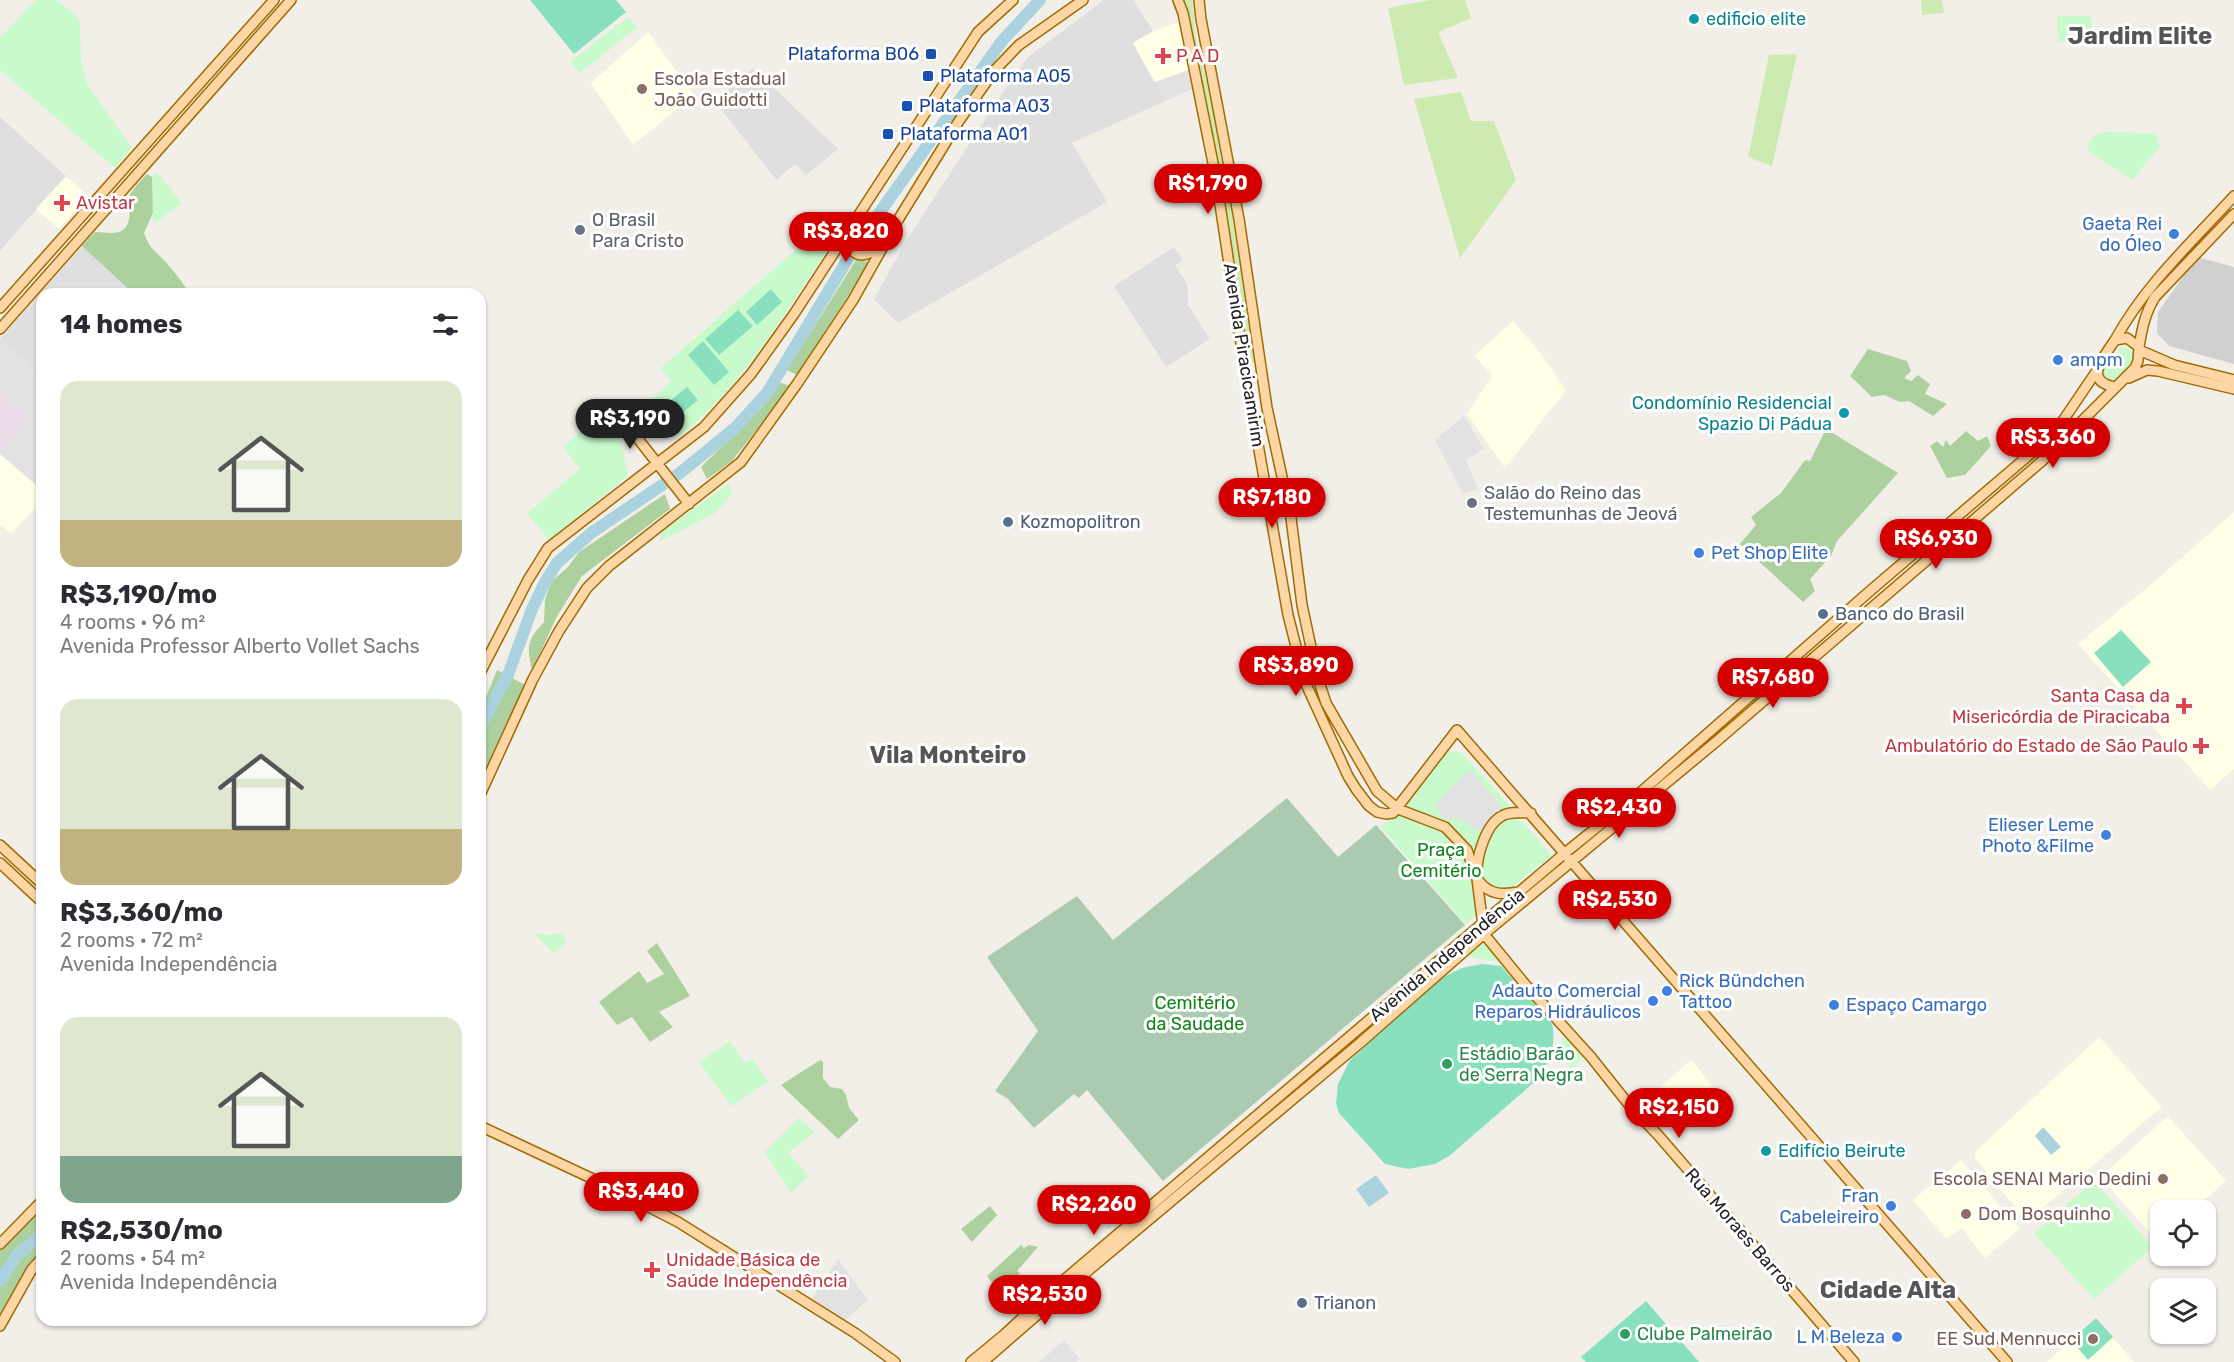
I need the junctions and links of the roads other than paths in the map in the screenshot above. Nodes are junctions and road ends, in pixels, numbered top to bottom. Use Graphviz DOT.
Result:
graph roads {
  1 [pos="274,0"];
  2 [pos="291,0"];
  3 [pos="1013,0"];
  4 [pos="1083,0"];
  5 [pos="1178,0"];
  6 [pos="1199,0"];
  7 [pos="1196,78"];
  8 [pos="1216,93"];
  9 [pos="871,195"];
  10 [pos="2234,196"];
  11 [pos="2234,214"];
  12 [pos="898,220"];
  13 [pos="36,288"];
  14 [pos="36,288"];
  15 [pos="0,308"];
  16 [pos="0,329"];
  17 [pos="2115,340"];
  18 [pos="2139,349"];
  19 [pos="1261,368"];
  20 [pos="2098,369"];
  21 [pos="1245,370"];
  22 [pos="2234,380"];
  23 [pos="2117,386"];
  24 [pos="2234,389"];
  25 [pos="624,421"];
  26 [pos="657,462"];
  27 [pos="689,504"];
  28 [pos="1270,510"];
  29 [pos="1290,518"];
  30 [pos="486,661"];
  31 [pos="1311,698"];
  32 [pos="1326,703"];
  33 [pos="1321,718"];
  34 [pos="1355,752"];
  35 [pos="486,782"];
  36 [pos="1398,809"];
  37 [pos="1531,813"];
  38 [pos="0,844"];
  39 [pos="1569,856"];
  40 [pos="0,862"];
  41 [pos="1477,878"];
  42 [pos="36,879"];
  43 [pos="1521,892"];
  44 [pos="36,896"];
  45 [pos="1483,929"];
  46 [pos="1317,1064"];
  47 [pos="486,1129"];
  48 [pos="486,1136"];
  49 [pos="1239,1145"];
  50 [pos="36,1207"];
  51 [pos="0,1244"];
  52 [pos="36,1265"];
  53 [pos="0,1326"];
  54 [pos="976,1360"];
  55 [pos="884,1362"];
  56 [pos="895,1362"];
  57 [pos="1854,1362"];
  58 [pos="2007,1362"];
  1 -- 15 [label="main road"];
  2 -- 14 [label="main road"];
  3 -- 9 [label="main road"];
  4 -- 12 [label="main road"];
  5 -- 7 [label="main road, Avenida Piracicamirim"];
  6 -- 8 [label="main road, Avenida Piracicamirim"];
  7 -- 8 [label="main road"];
  7 -- 21 [label="main road, Avenida Piracicamirim"];
  8 -- 19 [label="main road, Avenida Piracicamirim"];
  9 -- 12 [label="main road"];
  9 -- 26 [label="main road"];
  10 -- 17 [label="main road"];
  11 -- 18 [label="main road"];
  12 -- 27 [label="main road"];
  13 -- 16 [label="main road"];
  17 -- 18 [label="main road"];
  17 -- 20 [label="main road"];
  18 -- 22 [label="main road"];
  18 -- 23 [label="main road"];
  19 -- 21 [label="main road"];
  19 -- 29 [label="main road, Avenida Piracicamirim"];
  20 -- 23 [label="main road"];
  20 -- 39 [label="main road, Avenida Independência"];
  21 -- 28 [label="main road, Avenida Piracicamirim"];
  23 -- 24 [label="main road, Avenida Independência"];
  23 -- 39 [label="main road, Avenida Independência"];
  25 -- 26 [label="main road"];
  26 -- 27 [label="main road"];
  26 -- 30 [label="main road"];
  27 -- 35 [label="main road"];
  28 -- 29 [label="main road"];
  28 -- 31 [label="main road, Avenida Piracicamirim"];
  29 -- 32 [label="main road, Avenida Piracicamirim"];
  31 -- 32 [label="main road"];
  31 -- 33 [label="main road, Avenida Piracicamirim"];
  32 -- 34 [label="main road, Avenida Piracicamirim"];
  33 -- 34 [label="main road"];
  33 -- 36 [label="main road, Avenida Piracicamirim"];
  34 -- 36 [label="main road, Avenida Piracicamirim"];
  36 -- 37 [label="main road"];
  36 -- 41 [label="main road, Avenida Piracicamirim"];
  37 -- 39 [label="main road"];
  37 -- 41 [label="main road"];
  38 -- 42 [label="main road"];
  39 -- 43 [label="main road, Avenida Independência"];
  39 -- 45 [label="main road, Avenida Independência"];
  39 -- 58 [label="main road"];
  40 -- 44 [label="main road"];
  41 -- 43 [label="main road"];
  41 -- 45 [label="main road, Avenida Piracicamirim"];
  43 -- 45 [label="main road, Avenida Independência"];
  45 -- 46 [label="main road, Avenida Independência"];
  45 -- 49 [label="main road, Avenida Independência"];
  45 -- 57 [label="main road, Rua Moraes Barros"];
  46 -- 49 [label="main road"];
  46 -- 54 [label="main road, Avenida Independência"];
  47 -- 56 [label="main road"];
  48 -- 55 [label="main road"];
  49 -- 54 [label="main road, Avenida Independência"];
  50 -- 51 [label="main road"];
  52 -- 53 [label="main road"];
}
